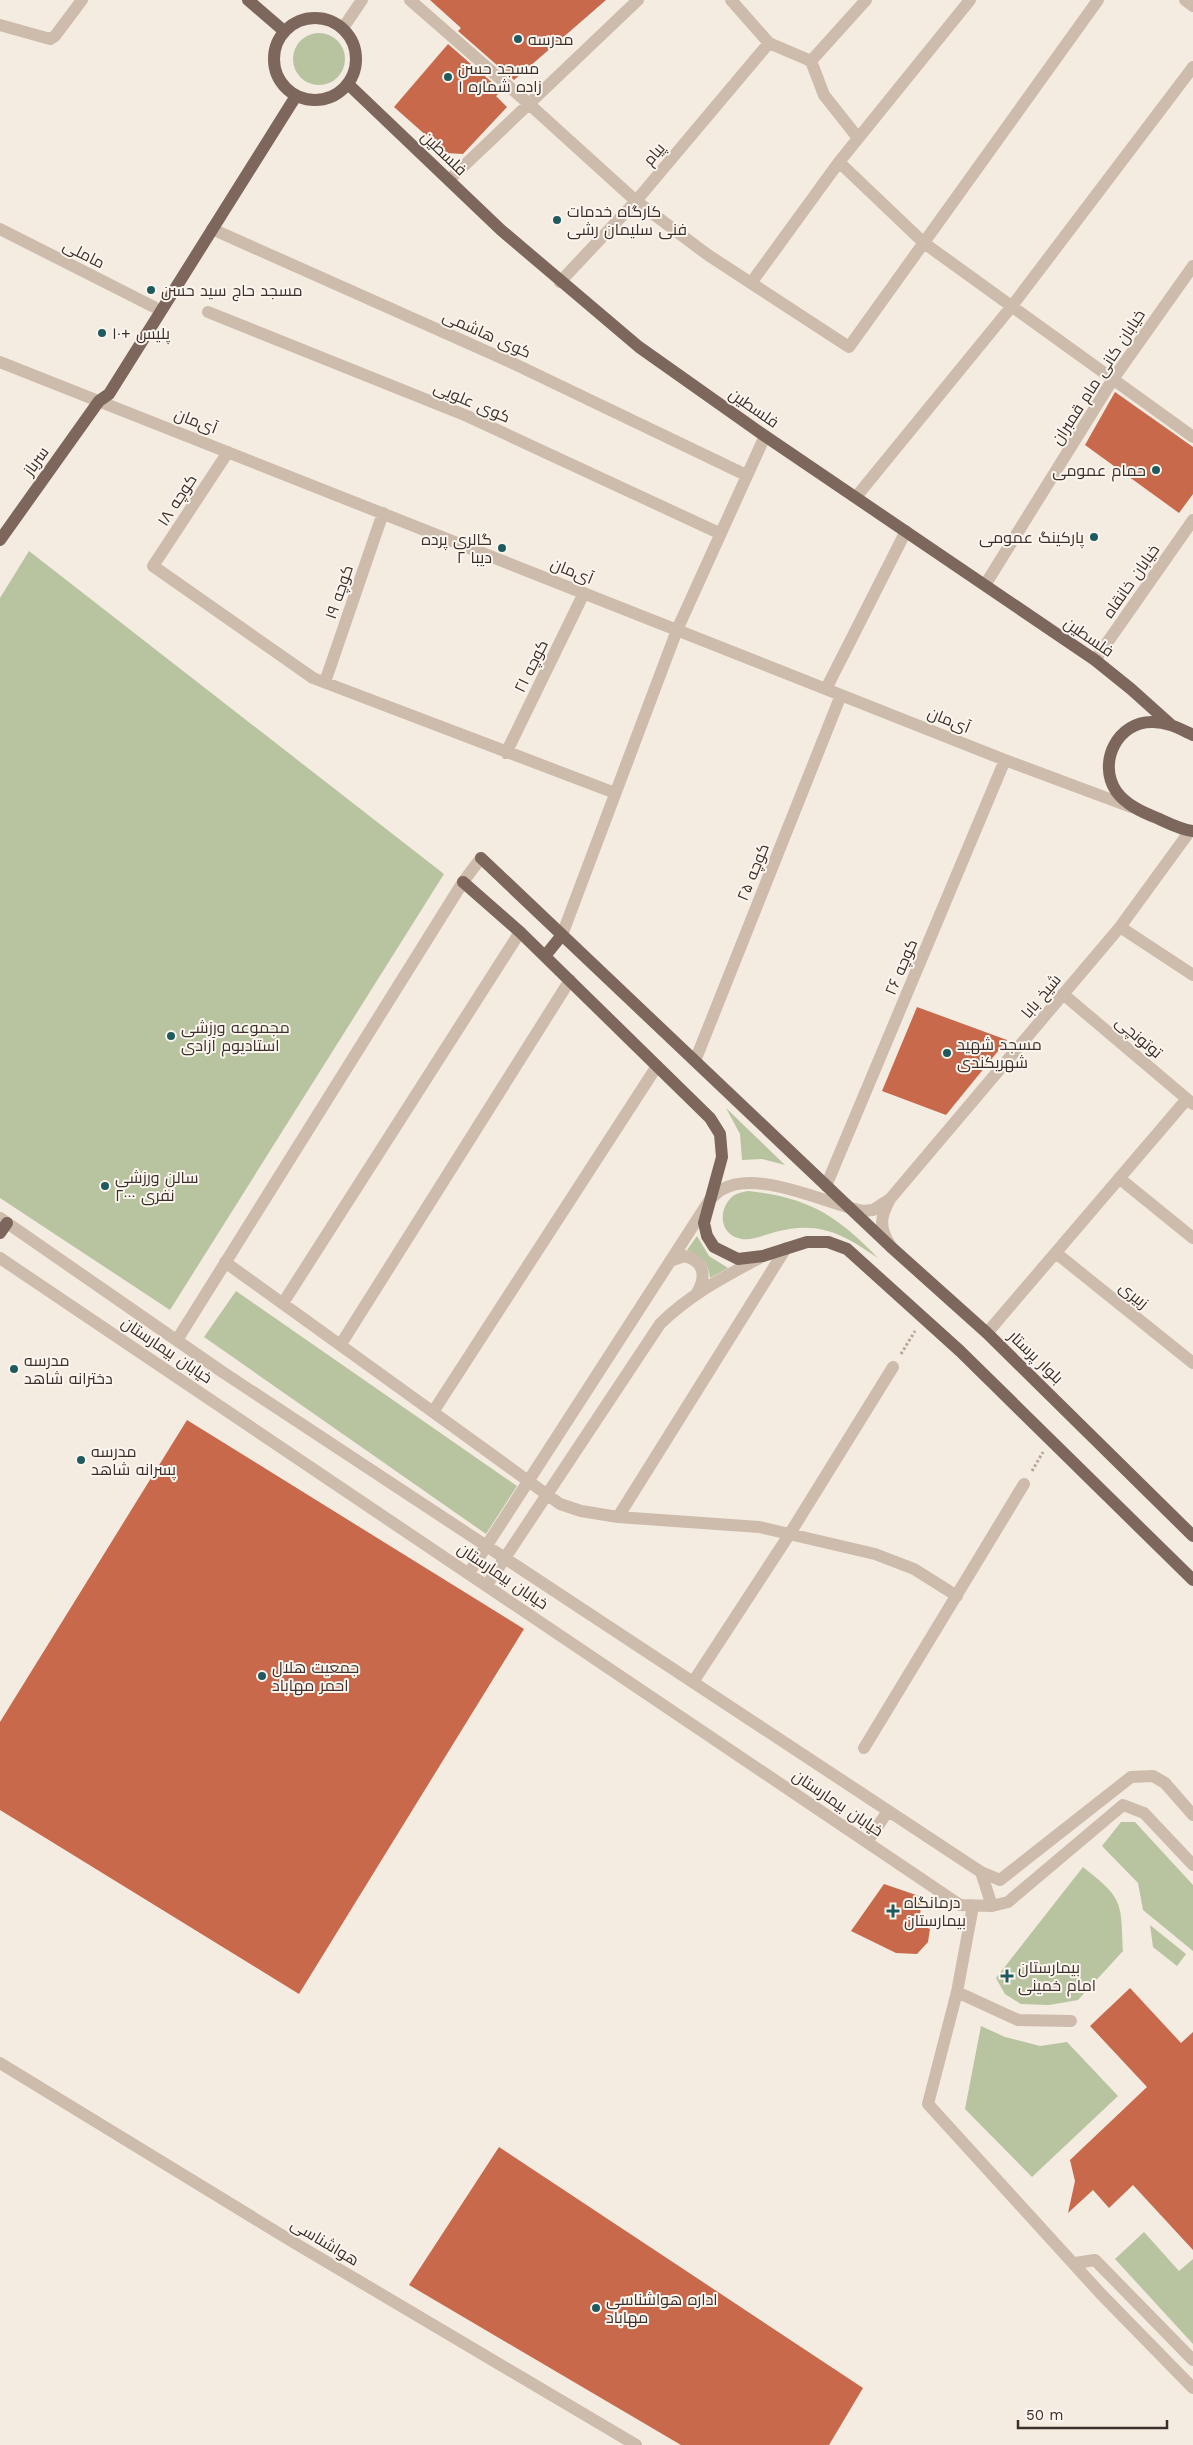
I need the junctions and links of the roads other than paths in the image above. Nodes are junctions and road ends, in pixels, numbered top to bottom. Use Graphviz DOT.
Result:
graph roads {
  1 [pos="82,0"];
  2 [pos="248,0"];
  3 [pos="362,0"];
  4 [pos="410,0"];
  5 [pos="638,0"];
  6 [pos="731,0"];
  7 [pos="866,0"];
  8 [pos="970,0"];
  9 [pos="1098,0"];
  10 [pos="1185,0"];
  11 [pos="1193,6"];
  12 [pos="0,25"];
  13 [pos="343,28"];
  14 [pos="284,31"];
  15 [pos="769,43"];
  16 [pos="810,61"];
  17 [pos="1193,67"];
  18 [pos="348,84"];
  19 [pos="293,94"];
  20 [pos="529,104"];
  21 [pos="858,138"];
  22 [pos="838,162"];
  23 [pos="449,180"];
  24 [pos="636,201"];
  25 [pos="0,229"];
  26 [pos="212,229"];
  27 [pos="924,243"];
  28 [pos="1193,266"];
  29 [pos="560,282"];
  30 [pos="751,283"];
  31 [pos="1012,306"];
  32 [pos="154,307"];
  33 [pos="208,312"];
  34 [pos="0,362"];
  35 [pos="1113,379"];
  36 [pos="99,401"];
  37 [pos="764,436"];
  38 [pos="1193,437"];
  39 [pos="228,452"];
  40 [pos="746,475"];
  41 [pos="856,497"];
  42 [pos="383,513"];
  43 [pos="1193,520"];
  44 [pos="906,531"];
  45 [pos="719,533"];
  46 [pos="0,540"];
  47 [pos="986,584"];
  48 [pos="584,593"];
  49 [pos="676,630"];
  50 [pos="1095,660"];
  51 [pos="325,682"];
  52 [pos="826,689"];
  53 [pos="842,695"];
  54 [pos="1170,724"];
  55 [pos="1193,735"];
  56 [pos="506,753"];
  57 [pos="1005,760"];
  58 [pos="615,793"];
  59 [pos="1133,808"];
  60 [pos="1192,831"];
  61 [pos="481,858"];
  62 [pos="463,882"];
  63 [pos="1120,927"];
  64 [pos="520,932"];
  65 [pos="562,935"];
  66 [pos="545,956"];
  67 [pos="1193,975"];
  68 [pos="570,980"];
  69 [pos="1063,994"];
  70 [pos="695,1061"];
  71 [pos="657,1066"];
  72 [pos="1190,1102"];
  73 [pos="1119,1178"];
  74 [pos="826,1186"];
  75 [pos="711,1198"];
  76 [pos="890,1200"];
  77 [pos="850,1208"];
  78 [pos="2,1224"];
  79 [pos="1193,1238"];
  80 [pos="891,1247"];
  81 [pos="786,1248"];
  82 [pos="1056,1253"];
  83 [pos="763,1256"];
  84 [pos="0,1258"];
  85 [pos="670,1261"];
  86 [pos="225,1262"];
  87 [pos="697,1292"];
  88 [pos="283,1303"];
  89 [pos="987,1333"];
  90 [pos="177,1340"];
  91 [pos="341,1344"];
  92 [pos="1193,1363"];
  93 [pos="893,1367"];
  94 [pos="433,1412"];
  95 [pos="528,1482"];
  96 [pos="1024,1484"];
  97 [pos="545,1494"];
  98 [pos="618,1516"];
  99 [pos="789,1535"];
  100 [pos="1193,1536"];
  101 [pos="487,1546"];
  102 [pos="504,1558"];
  103 [pos="469,1573"];
  104 [pos="1193,1580"];
  105 [pos="487,1585"];
  106 [pos="957,1596"];
  107 [pos="692,1682"];
  108 [pos="864,1748"];
  109 [pos="888,1811"];
  110 [pos="1193,1815"];
  111 [pos="867,1842"];
  112 [pos="1193,1865"];
  113 [pos="981,1872"];
  114 [pos="973,1906"];
  115 [pos="992,1906"];
  116 [pos="957,1992"];
  117 [pos="1071,2021"];
  118 [pos="0,2063"];
  119 [pos="1075,2263"];
  120 [pos="1193,2360"];
  121 [pos="1193,2388"];
  122 [pos="633,2444"];
  1 -- 12 [label="street"];
  2 -- 14 [label="main road"];
  3 -- 13 [label="street"];
  4 -- 20 [label="street"];
  5 -- 20 [label="street"];
  6 -- 15 [label="street"];
  7 -- 16 [label="street"];
  8 -- 21 [label="street"];
  9 -- 27 [label="street"];
  10 -- 11 [label="street"];
  13 -- 14 [label="main road"];
  13 -- 18 [label="main road"];
  14 -- 19 [label="main road"];
  15 -- 16 [label="street"];
  15 -- 24 [label="street, پیام"];
  16 -- 21 [label="street"];
  17 -- 31 [label="street"];
  18 -- 19 [label="main road"];
  18 -- 23 [label="main road, فلسطین"];
  19 -- 26 [label="main road"];
  19 -- 32 [label="main road"];
  20 -- 23 [label="street"];
  20 -- 24 [label="street"];
  21 -- 22 [label="street"];
  22 -- 27 [label="street"];
  22 -- 30 [label="street"];
  23 -- 29 [label="main road, فلسطین"];
  24 -- 29 [label="street, پیام"];
  24 -- 30 [label="street"];
  25 -- 32 [label="street, ماملی"];
  26 -- 36 [label="main road"];
  26 -- 40 [label="street, کوی هاشمی"];
  27 -- 30 [label="street"];
  27 -- 31 [label="street"];
  28 -- 35 [label="street, خیابان کانی مام قمبران"];
  29 -- 37 [label="main road, فلسطین"];
  31 -- 35 [label="street"];
  31 -- 41 [label="street"];
  32 -- 36 [label="main road"];
  33 -- 45 [label="street, کوی علویی"];
  34 -- 36 [label="street, آی‌مان"];
  35 -- 38 [label="street"];
  35 -- 47 [label="street, خیابان کانی مام قمبران"];
  36 -- 39 [label="street, آی‌مان"];
  36 -- 46 [label="main road, سرباز"];
  37 -- 40 [label="street"];
  37 -- 41 [label="main road, فلسطین"];
  39 -- 42 [label="street, آی‌مان"];
  39 -- 51 [label="street, کوچه ۱۸"];
  40 -- 45 [label="street"];
  41 -- 44 [label="main road, فلسطین"];
  42 -- 48 [label="street, آی‌مان"];
  42 -- 51 [label="street, کوچه ۱۹"];
  43 -- 50 [label="street, خیابان خانقاه"];
  44 -- 47 [label="main road, فلسطین"];
  44 -- 52 [label="street"];
  45 -- 49 [label="street"];
  47 -- 50 [label="main road, فلسطین"];
  48 -- 49 [label="street, آی‌مان"];
  48 -- 56 [label="street, کوچه ۲۱"];
  49 -- 52 [label="street, آی‌مان"];
  49 -- 58 [label="street"];
  50 -- 54 [label="main road, فلسطین"];
  51 -- 56 [label="street"];
  52 -- 53 [label="street, آی‌مان"];
  53 -- 57 [label="street, آی‌مان"];
  53 -- 70 [label="street, کوچه ۲۵"];
  54 -- 55 [label="main road"];
  54 -- 59 [label="main road"];
  56 -- 58 [label="street"];
  57 -- 59 [label="street, آی‌مان"];
  57 -- 74 [label="street, کوچه ۲۶"];
  58 -- 65 [label="street"];
  59 -- 60 [label="main road"];
  60 -- 63 [label="street, شیخ بابا"];
  61 -- 62 [label="street"];
  61 -- 65 [label="main road, بلوار پرستار"];
  62 -- 64 [label="main road"];
  62 -- 86 [label="street"];
  63 -- 67 [label="street"];
  63 -- 69 [label="street, شیخ بابا"];
  64 -- 66 [label="main road"];
  64 -- 88 [label="street"];
  65 -- 66 [label="main road"];
  65 -- 70 [label="main road, بلوار پرستار"];
  66 -- 68 [label="main road"];
  68 -- 71 [label="main road"];
  68 -- 91 [label="street"];
  69 -- 72 [label="street, توتونچی"];
  69 -- 76 [label="street, شیخ بابا"];
  70 -- 74 [label="main road, بلوار پرستار"];
  71 -- 75 [label="main road"];
  71 -- 94 [label="street"];
  72 -- 73 [label="street"];
  73 -- 79 [label="street"];
  73 -- 82 [label="street"];
  74 -- 77 [label="main road, بلوار پرستار"];
  75 -- 77 [label="street"];
  75 -- 83 [label="main road"];
  75 -- 85 [label="street"];
  76 -- 77 [label="street"];
  76 -- 80 [label="street"];
  77 -- 80 [label="main road, بلوار پرستار"];
  78 -- 90 [label="street"];
  80 -- 89 [label="main road, بلوار پرستار"];
  81 -- 83 [label="main road"];
  81 -- 98 [label="street"];
  81 -- 104 [label="main road"];
  82 -- 89 [label="street"];
  82 -- 92 [label="street, زبیری"];
  83 -- 87 [label="street"];
  84 -- 103 [label="street, خیابان بیمارستان"];
  85 -- 87 [label="street"];
  85 -- 95 [label="street"];
  86 -- 88 [label="street"];
  86 -- 90 [label="street"];
  87 -- 97 [label="street"];
  88 -- 91 [label="street"];
  89 -- 100 [label="main road, بلوار پرستار"];
  90 -- 101 [label="street"];
  91 -- 94 [label="street"];
  93 -- 99 [label="street"];
  94 -- 95 [label="street"];
  95 -- 97 [label="street"];
  95 -- 101 [label="street"];
  96 -- 106 [label="street"];
  97 -- 98 [label="street"];
  97 -- 102 [label="street"];
  98 -- 99 [label="street"];
  99 -- 106 [label="street"];
  99 -- 107 [label="street"];
  101 -- 102 [label="street"];
  101 -- 103 [label="street"];
  102 -- 105 [label="street"];
  102 -- 107 [label="street"];
  103 -- 105 [label="street, خیابان بیمارستان"];
  105 -- 111 [label="street, خیابان بیمارستان"];
  106 -- 108 [label="street"];
  107 -- 109 [label="street"];
  109 -- 111 [label="street"];
  109 -- 113 [label="street"];
  110 -- 113 [label="street"];
  111 -- 114 [label="street, خیابان بیمارستان"];
  112 -- 115 [label="street"];
  113 -- 115 [label="street"];
  114 -- 115 [label="street, خیابان بیمارستان"];
  114 -- 116 [label="street"];
  116 -- 117 [label="street"];
  116 -- 119 [label="street"];
  118 -- 122 [label="street, هواشناسی"];
  119 -- 120 [label="street"];
  119 -- 121 [label="street"];
}
